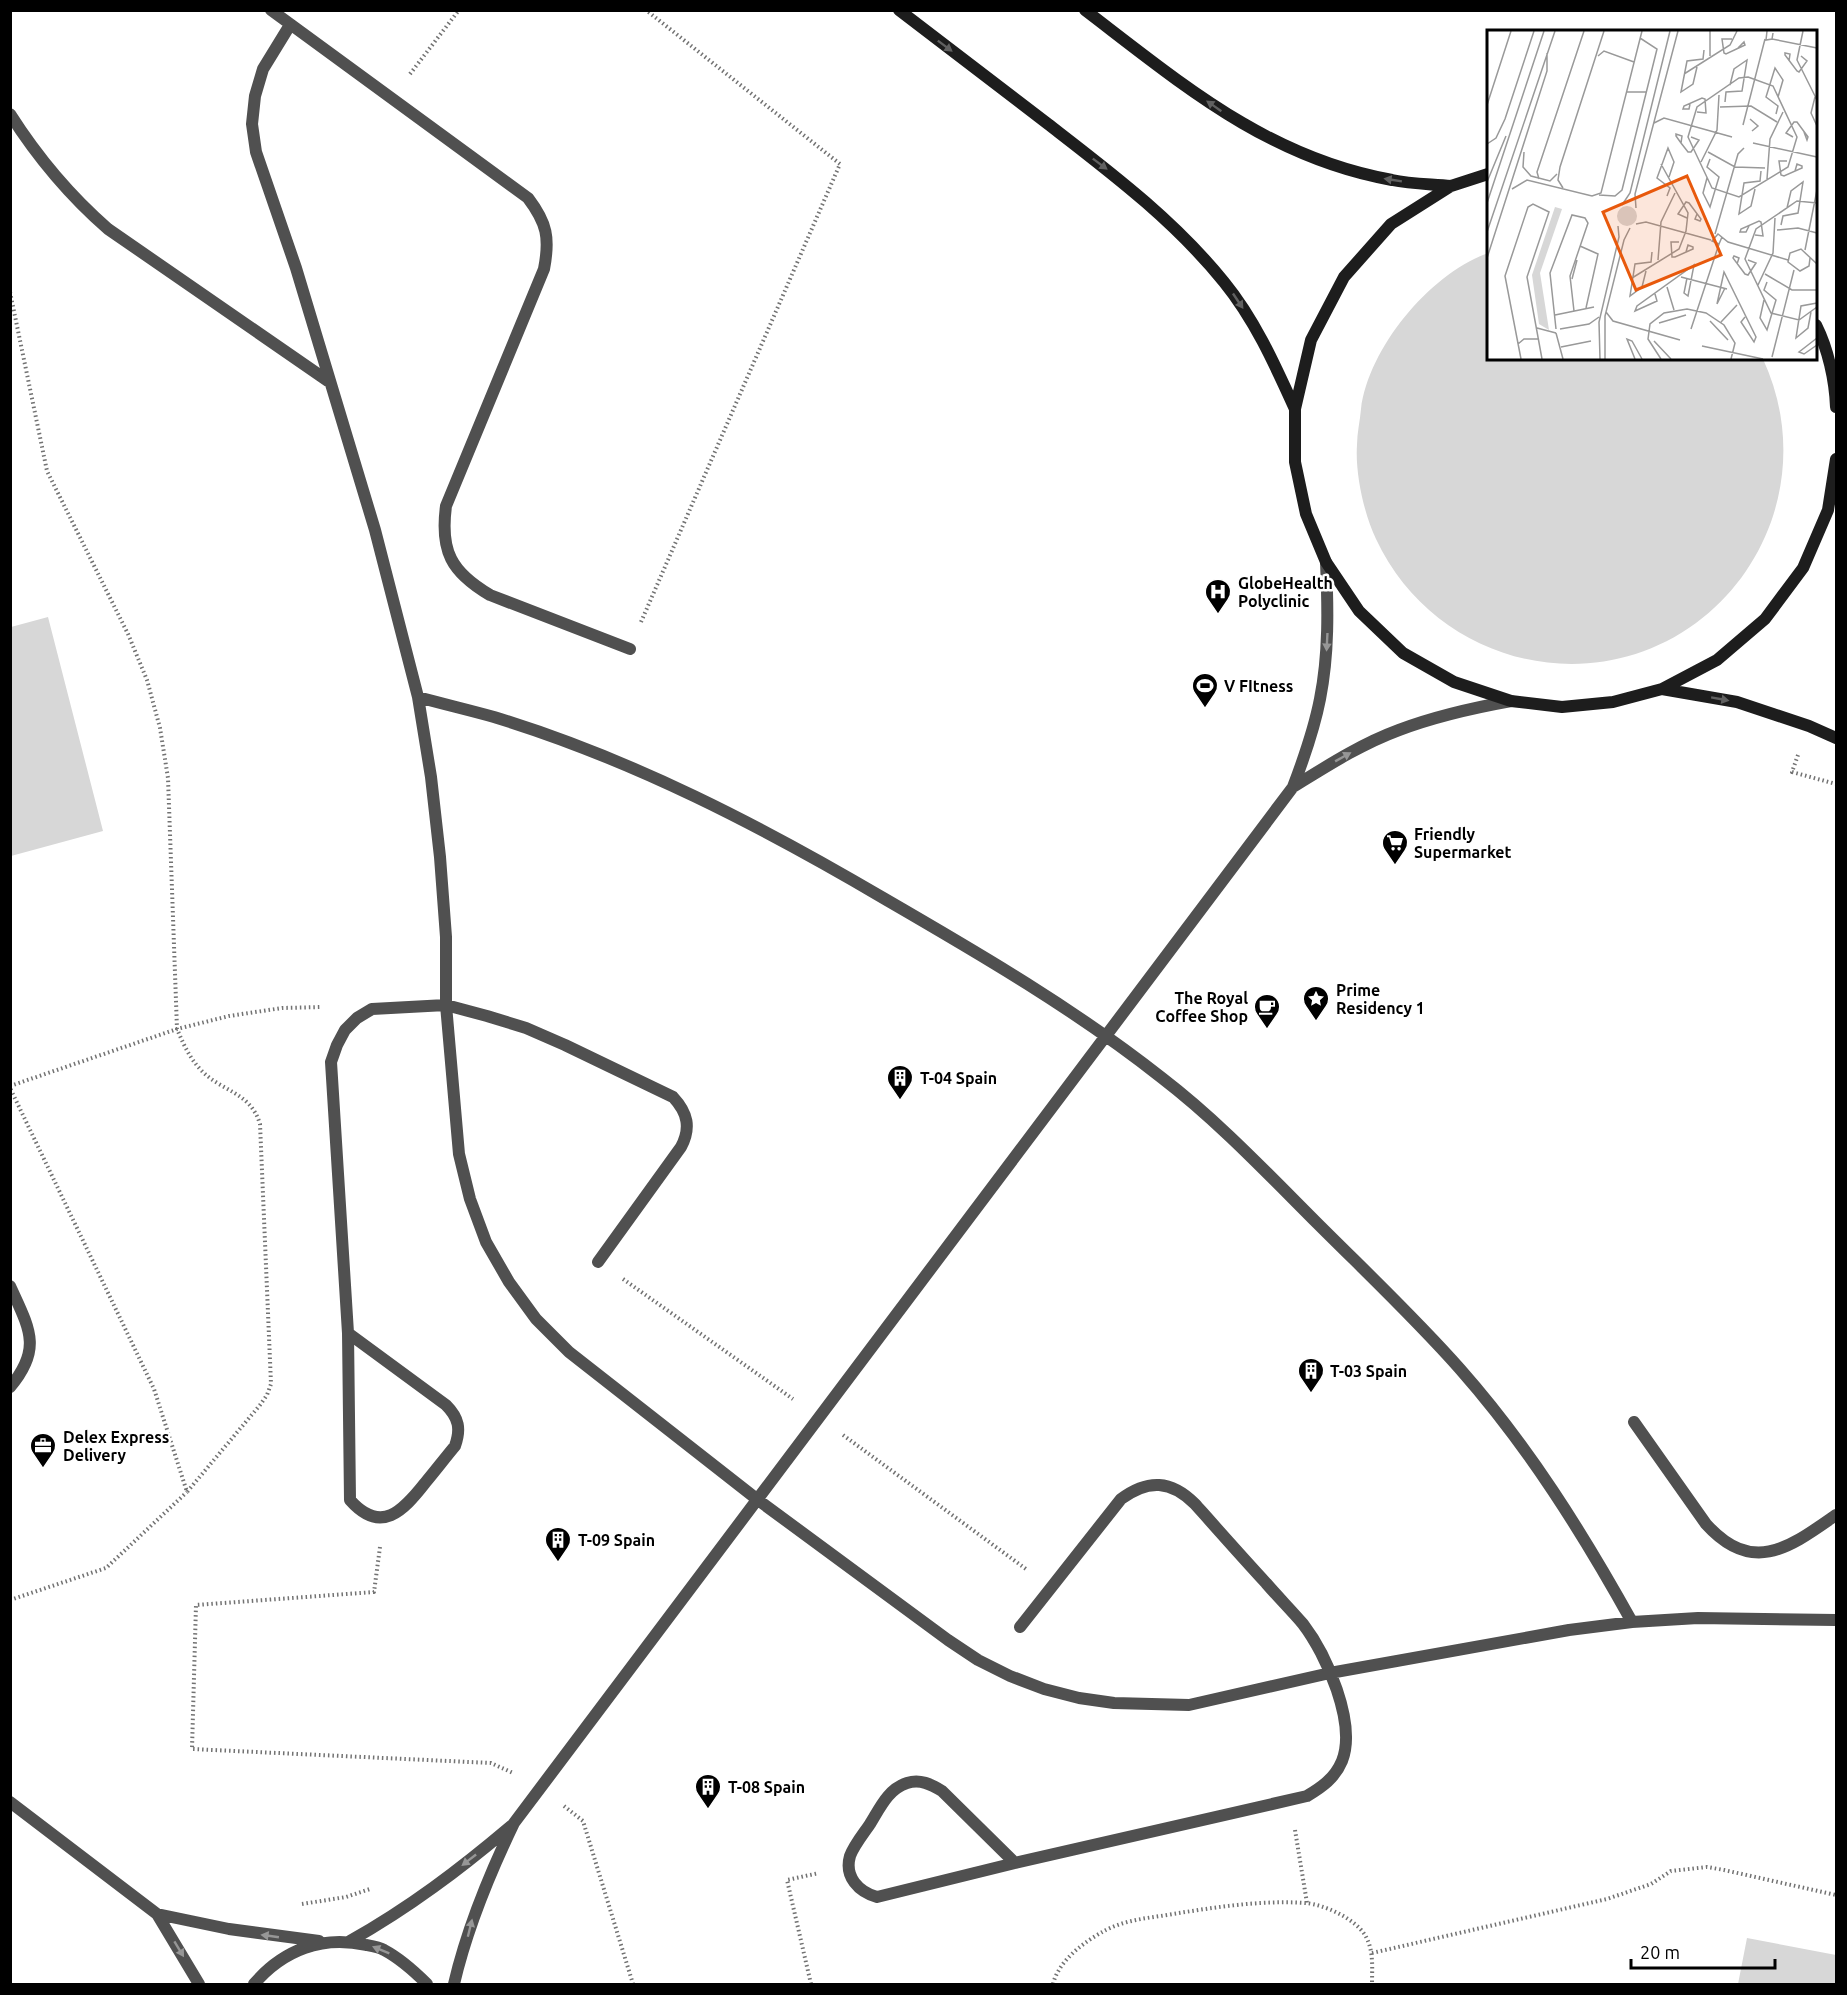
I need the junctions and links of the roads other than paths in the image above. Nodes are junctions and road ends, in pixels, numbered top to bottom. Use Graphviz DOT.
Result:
graph roads {
  1 [pos="271,10"];
  2 [pos="899,10"];
  3 [pos="1085,10"];
  4 [pos="290,25"];
  5 [pos="10,114"];
  6 [pos="1487,174"];
  7 [pos="1451,186"];
  8 [pos="1817,329"];
  9 [pos="328,381"];
  10 [pos="1836,407"];
  11 [pos="1295,409"];
  12 [pos="1836,459"];
  13 [pos="1326,562"];
  14 [pos="630,649"];
  15 [pos="1662,688"];
  16 [pos="418,697"];
  17 [pos="1511,701"];
  18 [pos="1836,738"];
  19 [pos="1293,787"];
  20 [pos="446,1005"];
  21 [pos="1107,1037"];
  22 [pos="598,1262"];
  23 [pos="10,1286"];
  24 [pos="348,1334"];
  25 [pos="10,1388"];
  26 [pos="1634,1422"];
  27 [pos="758,1500"];
  28 [pos="1836,1515"];
  29 [pos="1836,1620"];
  30 [pos="1632,1622"];
  31 [pos="1020,1627"];
  32 [pos="1330,1674"];
  33 [pos="10,1802"];
  34 [pos="514,1823"];
  35 [pos="1015,1863"];
  36 [pos="158,1914"];
  37 [pos="350,1941"];
  38 [pos="328,1942"];
  39 [pos="199,1984"];
  40 [pos="254,1984"];
  41 [pos="428,1984"];
  42 [pos="454,1984"];
  1 -- 4 [label="street"];
  2 -- 11 [label="street, one-way"];
  7 -- 3 [label="street, one-way"];
  4 -- 9 [label="street"];
  4 -- 14 [label="street"];
  5 -- 9 [label="street"];
  6 -- 7 [label="street"];
  7 -- 11 [label="street"];
  8 -- 10 [label="street"];
  9 -- 16 [label="street"];
  11 -- 13 [label="street"];
  12 -- 15 [label="street"];
  13 -- 17 [label="street"];
  13 -- 19 [label="street, one-way"];
  15 -- 17 [label="street"];
  15 -- 18 [label="street, one-way"];
  16 -- 20 [label="street"];
  16 -- 21 [label="street"];
  19 -- 17 [label="street, one-way"];
  19 -- 21 [label="street"];
  20 -- 22 [label="street"];
  20 -- 24 [label="street"];
  20 -- 27 [label="street"];
  21 -- 27 [label="street"];
  21 -- 30 [label="street"];
  23 -- 25 [label="street"];
  24 -- 24 [label="street"];
  26 -- 28 [label="street"];
  27 -- 32 [label="street"];
  27 -- 34 [label="street"];
  29 -- 30 [label="street"];
  30 -- 32 [label="street"];
  31 -- 32 [label="street"];
  32 -- 35 [label="street"];
  33 -- 36 [label="street"];
  34 -- 37 [label="street, one-way"];
  42 -- 34 [label="street, one-way"];
  35 -- 35 [label="street"];
  38 -- 36 [label="street, one-way"];
  36 -- 39 [label="street, one-way"];
  37 -- 38 [label="street"];
  41 -- 37 [label="street, one-way"];
  38 -- 40 [label="street"];
}
